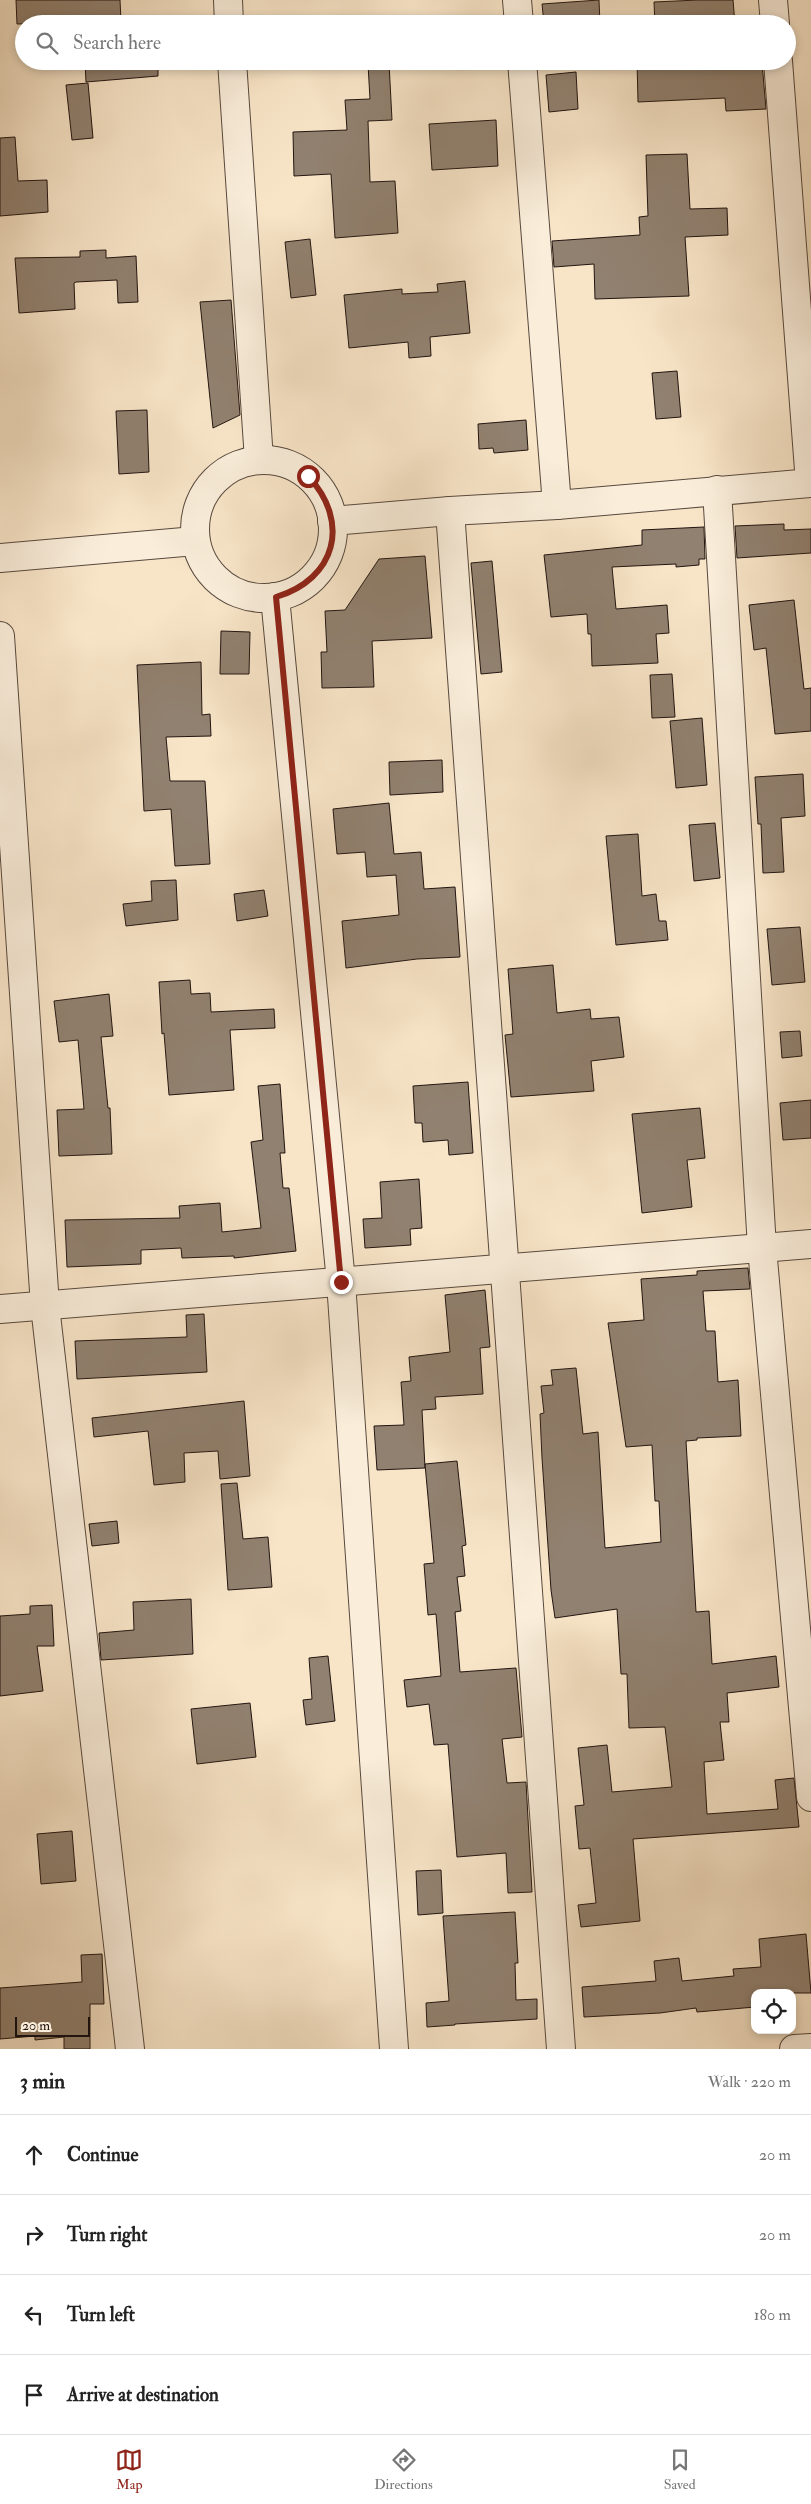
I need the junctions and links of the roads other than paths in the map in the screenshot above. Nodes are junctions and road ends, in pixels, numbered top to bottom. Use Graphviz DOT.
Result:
graph roads {
  1 [pos="228,0"];
  2 [pos="517,0"];
  3 [pos="773,0"];
  4 [pos="229,15"];
  5 [pos="518,15"];
  6 [pos="774,15"];
  7 [pos="233,70"];
  8 [pos="523,70"];
  9 [pos="779,70"];
  10 [pos="259,460"];
  11 [pos="810,483"];
  12 [pos="717,490"];
  13 [pos="557,505"];
  14 [pos="450,511"];
  15 [pos="332,521"];
  16 [pos="196,541"];
  17 [pos="0,558"];
  18 [pos="276,597"];
  19 [pos="0,636"];
  20 [pos="811,1244"];
  21 [pos="762,1248"];
  22 [pos="503,1269"];
  23 [pos="341,1282"];
  24 [pos="45,1306"];
  25 [pos="0,1310"];
  26 [pos="811,1797"];
  27 [pos="811,2048"];
  28 [pos="130,2049"];
  29 [pos="394,2049"];
  30 [pos="561,2049"];
  31 [pos="794,2049"];
  1 -- 4 [label="street"];
  2 -- 5 [label="street"];
  3 -- 6 [label="street"];
  7 -- 10 [label="street"];
  8 -- 13 [label="street"];
  9 -- 11 [label="street"];
  10 -- 15 [label="street"];
  10 -- 16 [label="street"];
  11 -- 12 [label="street"];
  12 -- 13 [label="street"];
  12 -- 21 [label="street"];
  13 -- 14 [label="street"];
  14 -- 15 [label="street"];
  14 -- 22 [label="street"];
  15 -- 18 [label="street"];
  16 -- 17 [label="street"];
  16 -- 18 [label="street"];
  18 -- 23 [label="street"];
  19 -- 24 [label="street"];
  20 -- 21 [label="street"];
  21 -- 22 [label="street"];
  21 -- 26 [label="street"];
  22 -- 23 [label="street"];
  22 -- 30 [label="street"];
  23 -- 24 [label="street"];
  23 -- 29 [label="street"];
  24 -- 25 [label="street"];
  24 -- 28 [label="street"];
  27 -- 31 [label="street"];
}
